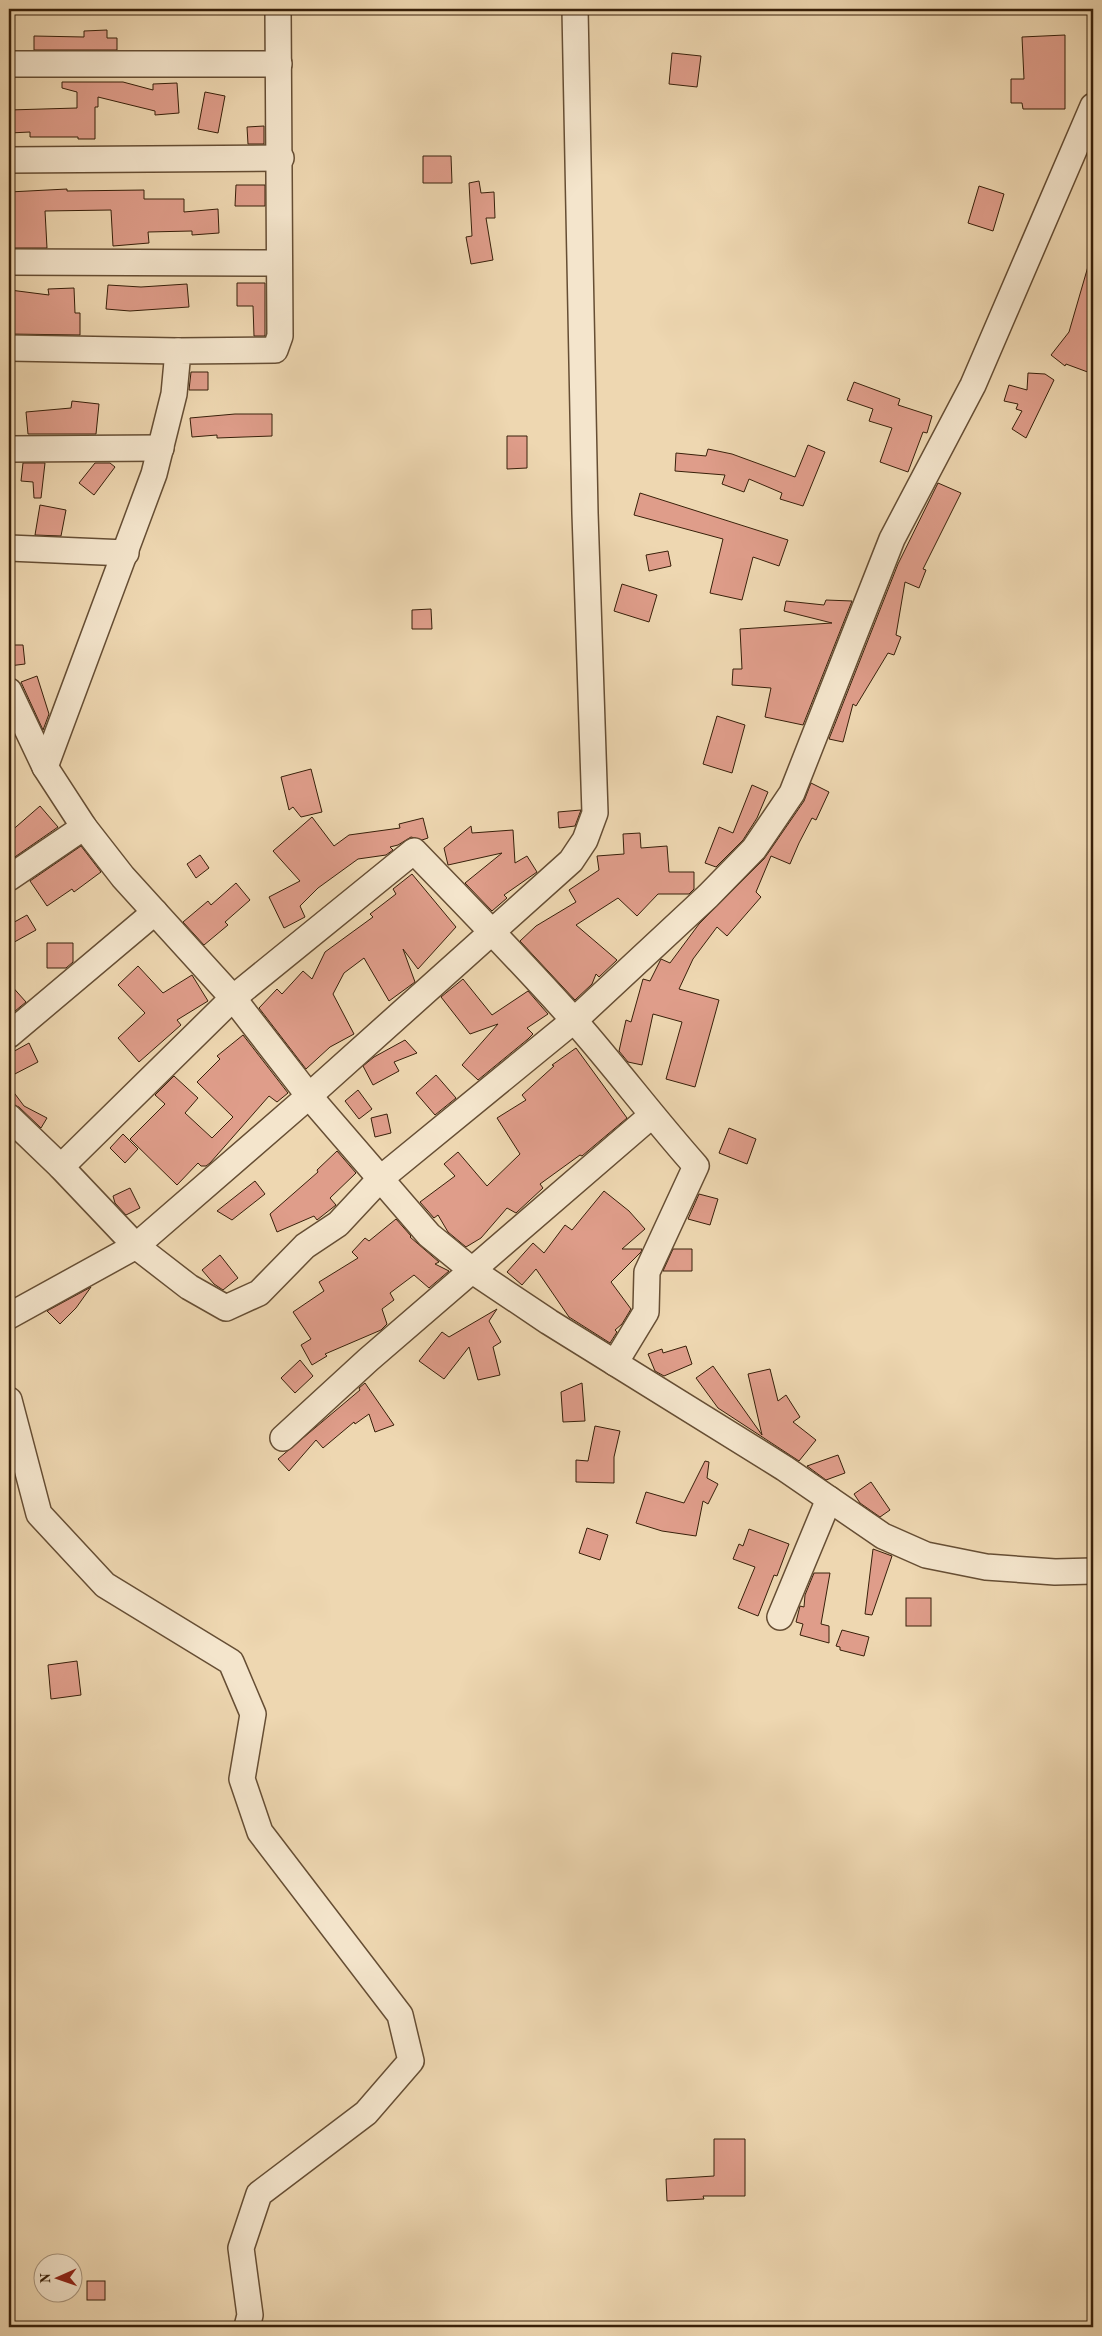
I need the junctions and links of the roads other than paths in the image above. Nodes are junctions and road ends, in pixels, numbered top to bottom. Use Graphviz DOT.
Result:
graph roads {
  1 [pos="278,9"];
  2 [pos="575,9"];
  3 [pos="9,64"];
  4 [pos="279,64"];
  5 [pos="1093,106"];
  6 [pos="280,158"];
  7 [pos="9,160"];
  8 [pos="9,262"];
  9 [pos="279,263"];
  10 [pos="9,348"];
  11 [pos="178,351"];
  12 [pos="161,448"];
  13 [pos="9,449"];
  14 [pos="9,548"];
  15 [pos="126,553"];
  16 [pos="12,705"];
  17 [pos="45,767"];
  18 [pos="84,827"];
  19 [pos="9,878"];
  20 [pos="155,912"];
  21 [pos="492,931"];
  22 [pos="233,998"];
  23 [pos="574,1020"];
  24 [pos="9,1034"];
  25 [pos="309,1096"];
  26 [pos="651,1116"];
  27 [pos="9,1117"];
  28 [pos="61,1167"];
  29 [pos="380,1179"];
  30 [pos="136,1246"];
  31 [pos="473,1270"];
  32 [pos="9,1316"];
  33 [pos="615,1362"];
  34 [pos="9,1400"];
  35 [pos="283,1438"];
  36 [pos="829,1499"];
  37 [pos="1093,1571"];
  38 [pos="780,1617"];
  39 [pos="247,2327"];
  1 -- 4 [label="street"];
  2 -- 21 [label="street"];
  3 -- 4 [label="street"];
  4 -- 6 [label="street"];
  5 -- 23 [label="street"];
  6 -- 7 [label="street"];
  6 -- 9 [label="street"];
  8 -- 9 [label="street"];
  9 -- 11 [label="street"];
  10 -- 11 [label="street"];
  11 -- 12 [label="street"];
  12 -- 13 [label="street"];
  12 -- 15 [label="street"];
  14 -- 15 [label="street"];
  15 -- 17 [label="street"];
  16 -- 17 [label="street"];
  17 -- 18 [label="street"];
  18 -- 19 [label="street"];
  18 -- 20 [label="street"];
  20 -- 22 [label="street"];
  20 -- 24 [label="street"];
  21 -- 22 [label="street"];
  21 -- 23 [label="street"];
  21 -- 25 [label="street"];
  22 -- 25 [label="street"];
  22 -- 28 [label="street"];
  23 -- 26 [label="street"];
  23 -- 29 [label="street"];
  25 -- 29 [label="street"];
  25 -- 30 [label="street"];
  26 -- 31 [label="street"];
  26 -- 33 [label="street"];
  27 -- 28 [label="street"];
  28 -- 30 [label="street"];
  29 -- 30 [label="street"];
  29 -- 31 [label="street"];
  30 -- 32 [label="street"];
  31 -- 33 [label="street"];
  31 -- 35 [label="street"];
  33 -- 36 [label="street"];
  34 -- 39 [label="street"];
  36 -- 37 [label="street"];
  36 -- 38 [label="street"];
}
